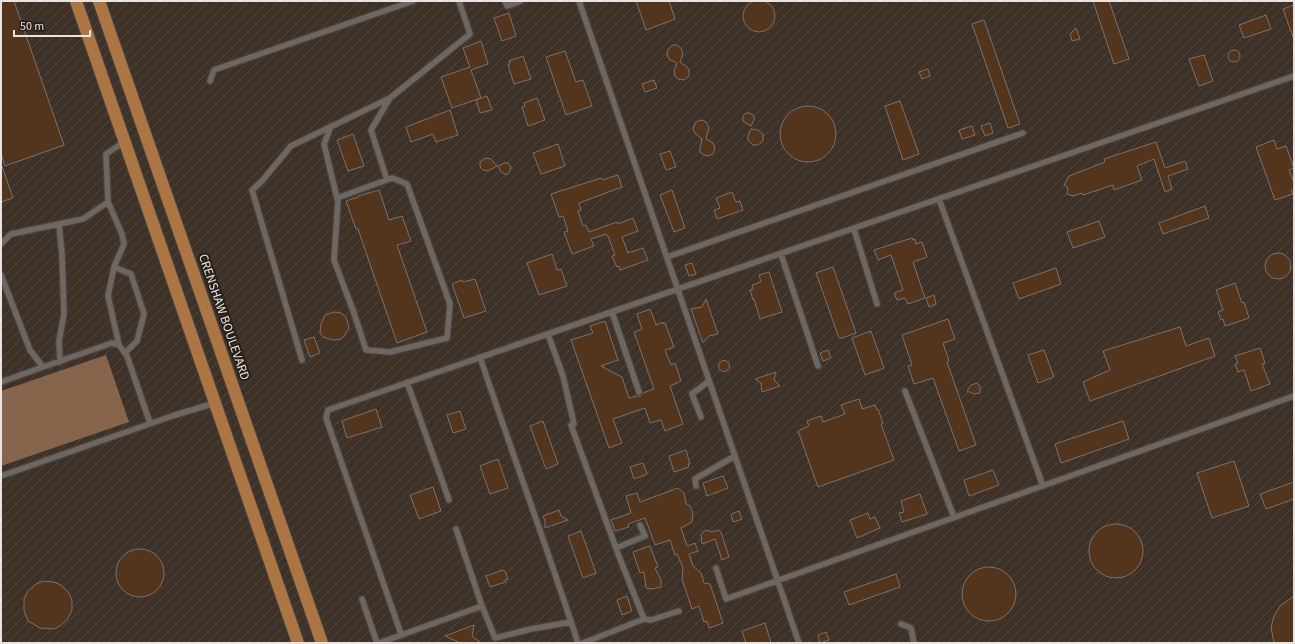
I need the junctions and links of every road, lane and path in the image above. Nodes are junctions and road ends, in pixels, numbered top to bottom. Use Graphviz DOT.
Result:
graph roads {
  1 [pos="76,1"];
  2 [pos="99,1"];
  3 [pos="413,1"];
  4 [pos="459,1"];
  5 [pos="505,1"];
  6 [pos="521,1"];
  7 [pos="580,1"];
  8 [pos="1294,76"];
  9 [pos="210,81"];
  10 [pos="390,98"];
  11 [pos="332,126"];
  12 [pos="1023,133"];
  13 [pos="124,142"];
  14 [pos="387,180"];
  15 [pos="337,198"];
  16 [pos="939,199"];
  17 [pos="108,202"];
  18 [pos="59,224"];
  19 [pos="854,229"];
  20 [pos="1,244"];
  21 [pos="781,254"];
  22 [pos="667,257"];
  23 [pos="114,267"];
  24 [pos="1,275"];
  25 [pos="678,290"];
  26 [pos="877,304"];
  27 [pos="612,312"];
  28 [pos="548,334"];
  29 [pos="119,345"];
  30 [pos="125,353"];
  31 [pos="480,357"];
  32 [pos="302,360"];
  33 [pos="60,362"];
  34 [pos="818,366"];
  35 [pos="44,367"];
  36 [pos="709,381"];
  37 [pos="1,382"];
  38 [pos="407,382"];
  39 [pos="905,391"];
  40 [pos="639,392"];
  41 [pos="1294,396"];
  42 [pos="215,403"];
  43 [pos="701,417"];
  44 [pos="150,423"];
  45 [pos="735,456"];
  46 [pos="1,476"];
  47 [pos="696,486"];
  48 [pos="1043,486"];
  49 [pos="449,500"];
  50 [pos="954,517"];
  51 [pos="640,525"];
  52 [pos="456,529"];
  53 [pos="616,548"];
  54 [pos="716,568"];
  55 [pos="778,580"];
  56 [pos="362,598"];
  57 [pos="482,606"];
  58 [pos="679,611"];
  59 [pos="644,619"];
  60 [pos="571,622"];
  61 [pos="901,624"];
  62 [pos="401,634"];
  63 [pos="576,641"];
  64 [pos="298,643"];
  65 [pos="322,643"];
  66 [pos="378,643"];
  67 [pos="583,643"];
  68 [pos="799,643"];
  69 [pos="914,643"];
  1 -- 13 [label="main road"];
  2 -- 65 [label="main road, CRENSHAW BOULEVARD"];
  3 -- 9 [label="lane"];
  4 -- 10 [label="lane"];
  5 -- 6 [label="lane"];
  7 -- 22 [label="lane"];
  8 -- 16 [label="lane"];
  10 -- 11 [label="lane"];
  10 -- 14 [label="lane"];
  11 -- 15 [label="lane"];
  11 -- 32 [label="lane"];
  12 -- 22 [label="lane"];
  13 -- 17 [label="lane"];
  13 -- 42 [label="main road"];
  14 -- 15 [label="lane"];
  14 -- 15 [label="lane"];
  16 -- 19 [label="lane"];
  16 -- 48 [label="lane"];
  17 -- 18 [label="lane"];
  17 -- 23 [label="lane"];
  18 -- 20 [label="lane"];
  18 -- 33 [label="lane"];
  19 -- 21 [label="lane"];
  19 -- 26 [label="lane"];
  21 -- 25 [label="lane"];
  21 -- 34 [label="lane"];
  22 -- 25 [label="lane"];
  23 -- 29 [label="lane"];
  23 -- 30 [label="lane"];
  24 -- 35 [label="lane"];
  25 -- 27 [label="lane"];
  25 -- 36 [label="lane"];
  27 -- 28 [label="lane"];
  27 -- 40 [label="lane"];
  28 -- 31 [label="lane"];
  28 -- 53 [label="lane"];
  29 -- 30 [label="lane"];
  29 -- 33 [label="lane"];
  30 -- 44 [label="lane"];
  31 -- 38 [label="lane"];
  31 -- 60 [label="lane"];
  33 -- 35 [label="lane"];
  35 -- 37 [label="lane"];
  36 -- 43 [label="lane"];
  36 -- 45 [label="lane"];
  38 -- 49 [label="lane"];
  38 -- 62 [label="lane"];
  39 -- 50 [label="lane"];
  41 -- 48 [label="lane"];
  42 -- 44 [label="lane"];
  42 -- 64 [label="main road"];
  44 -- 46 [label="lane"];
  45 -- 47 [label="lane"];
  45 -- 55 [label="lane"];
  48 -- 50 [label="lane"];
  50 -- 55 [label="lane"];
  51 -- 53 [label="lane"];
  52 -- 57 [label="lane"];
  53 -- 59 [label="lane"];
  54 -- 55 [label="lane"];
  55 -- 68 [label="lane"];
  56 -- 66 [label="lane"];
  57 -- 60 [label="lane"];
  57 -- 62 [label="lane"];
  58 -- 59 [label="lane"];
  59 -- 67 [label="lane"];
  60 -- 63 [label="lane"];
  61 -- 69 [label="lane"];
  62 -- 66 [label="lane"];
}
